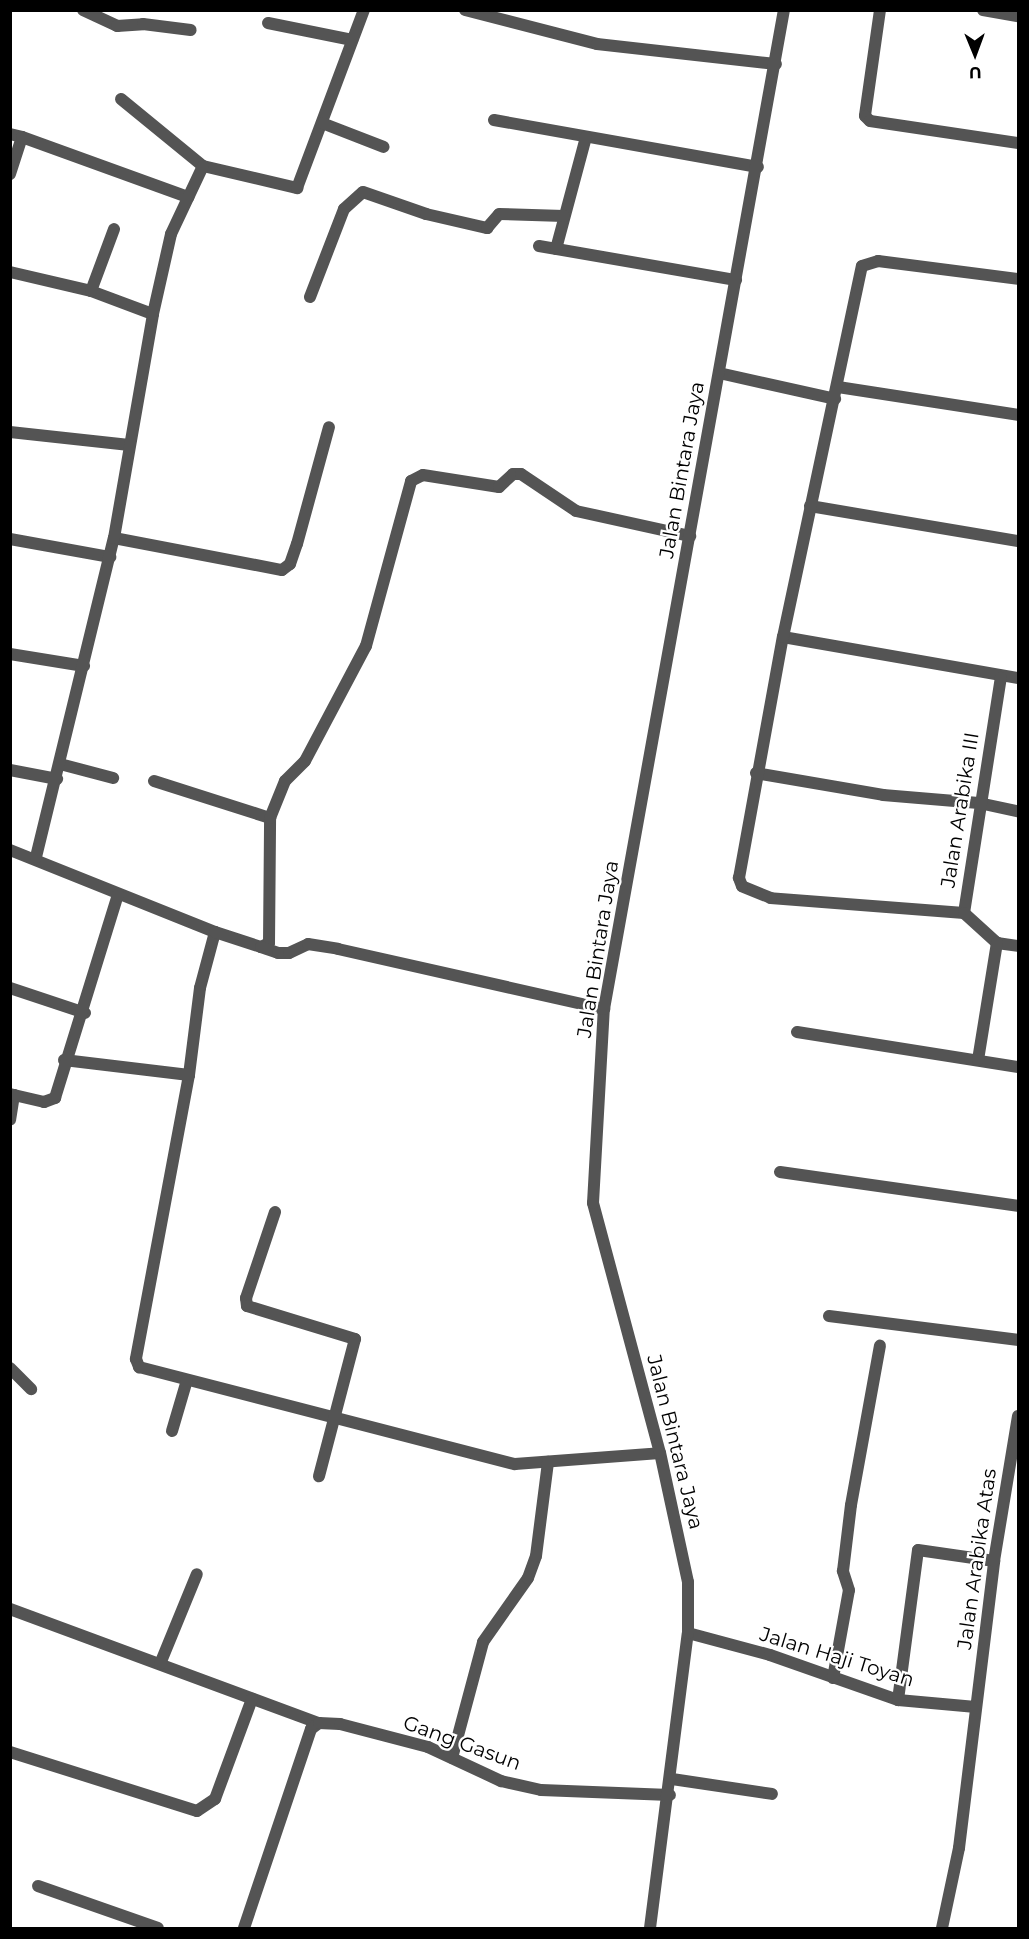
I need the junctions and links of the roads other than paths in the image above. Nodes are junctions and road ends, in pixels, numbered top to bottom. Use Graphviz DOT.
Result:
graph roads {
  1 [pos="83,10"];
  2 [pos="364,10"];
  3 [pos="465,10"];
  4 [pos="784,10"];
  5 [pos="880,10"];
  6 [pos="983,10"];
  7 [pos="1018,16"];
  8 [pos="268,23"];
  9 [pos="191,30"];
  10 [pos="352,40"];
  11 [pos="776,64"];
  12 [pos="121,99"];
  13 [pos="494,120"];
  14 [pos="322,123"];
  15 [pos="16,135"];
  16 [pos="586,137"];
  17 [pos="1018,142"];
  18 [pos="384,147"];
  19 [pos="203,166"];
  20 [pos="758,167"];
  21 [pos="10,174"];
  22 [pos="189,197"];
  23 [pos="564,216"];
  24 [pos="114,229"];
  25 [pos="539,246"];
  26 [pos="556,249"];
  27 [pos="10,272"];
  28 [pos="1018,279"];
  29 [pos="736,280"];
  30 [pos="92,291"];
  31 [pos="310,297"];
  32 [pos="153,314"];
  33 [pos="719,373"];
  34 [pos="837,393"];
  35 [pos="1018,415"];
  36 [pos="329,427"];
  37 [pos="10,432"];
  38 [pos="129,445"];
  39 [pos="810,506"];
  40 [pos="690,536"];
  41 [pos="114,538"];
  42 [pos="10,539"];
  43 [pos="1018,541"];
  44 [pos="110,557"];
  45 [pos="783,637"];
  46 [pos="10,654"];
  47 [pos="84,666"];
  48 [pos="1001,678"];
  49 [pos="1018,678"];
  50 [pos="60,764"];
  51 [pos="10,770"];
  52 [pos="756,773"];
  53 [pos="113,778"];
  54 [pos="57,779"];
  55 [pos="154,781"];
  56 [pos="979,803"];
  57 [pos="1018,811"];
  58 [pos="270,818"];
  59 [pos="12,853"];
  60 [pos="36,857"];
  61 [pos="118,895"];
  62 [pos="964,913"];
  63 [pos="215,932"];
  64 [pos="997,943"];
  65 [pos="1018,946"];
  66 [pos="261,947"];
  67 [pos="10,988"];
  68 [pos="604,1009"];
  69 [pos="85,1013"];
  70 [pos="797,1032"];
  71 [pos="64,1060"];
  72 [pos="978,1060"];
  73 [pos="1018,1067"];
  74 [pos="189,1075"];
  75 [pos="12,1095"];
  76 [pos="10,1120"];
  77 [pos="780,1172"];
  78 [pos="1018,1206"];
  79 [pos="275,1212"];
  80 [pos="829,1316"];
  81 [pos="1018,1340"];
  82 [pos="880,1347"];
  83 [pos="10,1368"];
  84 [pos="187,1380"];
  85 [pos="31,1389"];
  86 [pos="334,1414"];
  87 [pos="1018,1416"];
  88 [pos="172,1431"];
  89 [pos="660,1453"];
  90 [pos="548,1462"];
  91 [pos="319,1476"];
  92 [pos="994,1561"];
  93 [pos="196,1574"];
  94 [pos="10,1609"];
  95 [pos="688,1633"];
  96 [pos="160,1664"];
  97 [pos="833,1678"];
  98 [pos="252,1699"];
  99 [pos="898,1700"];
  100 [pos="976,1707"];
  101 [pos="319,1723"];
  102 [pos="10,1752"];
  103 [pos="452,1758"];
  104 [pos="672,1779"];
  105 [pos="772,1794"];
  106 [pos="670,1795"];
  107 [pos="38,1887"];
  108 [pos="158,1929"];
  109 [pos="244,1929"];
  110 [pos="650,1929"];
  111 [pos="942,1929"];
  1 -- 9 [label="street"];
  2 -- 10 [label="street"];
  3 -- 11 [label="street"];
  4 -- 11 [label="street, Jalan Bintara Jaya"];
  5 -- 17 [label="street"];
  6 -- 7 [label="street"];
  8 -- 10 [label="street"];
  10 -- 14 [label="street"];
  11 -- 20 [label="street, Jalan Bintara Jaya"];
  12 -- 19 [label="street"];
  13 -- 16 [label="street"];
  14 -- 18 [label="street"];
  14 -- 19 [label="street"];
  15 -- 21 [label="street"];
  15 -- 22 [label="street"];
  16 -- 20 [label="street"];
  16 -- 23 [label="street"];
  19 -- 22 [label="street"];
  20 -- 29 [label="street, Jalan Bintara Jaya"];
  22 -- 32 [label="street"];
  23 -- 26 [label="street"];
  23 -- 31 [label="street"];
  24 -- 30 [label="street"];
  25 -- 26 [label="street"];
  26 -- 29 [label="street"];
  27 -- 30 [label="street"];
  28 -- 34 [label="street"];
  29 -- 33 [label="street, Jalan Bintara Jaya"];
  30 -- 32 [label="street"];
  32 -- 38 [label="street"];
  33 -- 34 [label="street"];
  33 -- 40 [label="street, Jalan Bintara Jaya"];
  34 -- 35 [label="street"];
  34 -- 39 [label="street"];
  36 -- 41 [label="street"];
  37 -- 38 [label="street"];
  38 -- 41 [label="street"];
  39 -- 43 [label="street"];
  39 -- 45 [label="street"];
  40 -- 58 [label="street"];
  40 -- 68 [label="street, Jalan Bintara Jaya"];
  41 -- 44 [label="street"];
  42 -- 44 [label="street"];
  44 -- 47 [label="street"];
  45 -- 48 [label="street"];
  45 -- 52 [label="street"];
  46 -- 47 [label="street"];
  47 -- 50 [label="street"];
  48 -- 49 [label="street"];
  48 -- 56 [label="street, Jalan Arabika III"];
  50 -- 53 [label="street"];
  50 -- 54 [label="street"];
  51 -- 54 [label="street"];
  52 -- 56 [label="street"];
  52 -- 62 [label="street"];
  54 -- 60 [label="street"];
  55 -- 58 [label="street"];
  56 -- 57 [label="street"];
  56 -- 62 [label="street, Jalan Arabika III"];
  58 -- 66 [label="street"];
  59 -- 60 [label="street"];
  60 -- 61 [label="street"];
  61 -- 63 [label="street"];
  61 -- 69 [label="street"];
  62 -- 64 [label="street, Jalan Arabika III"];
  63 -- 66 [label="street"];
  63 -- 74 [label="street"];
  64 -- 65 [label="street"];
  64 -- 72 [label="street"];
  66 -- 68 [label="street"];
  67 -- 69 [label="street"];
  68 -- 89 [label="street, Jalan Bintara Jaya"];
  69 -- 71 [label="street"];
  70 -- 72 [label="street"];
  71 -- 74 [label="street"];
  71 -- 75 [label="street"];
  72 -- 73 [label="street"];
  74 -- 84 [label="street"];
  75 -- 76 [label="street"];
  77 -- 78 [label="street"];
  79 -- 86 [label="street"];
  80 -- 81 [label="street"];
  82 -- 97 [label="street"];
  83 -- 85 [label="street"];
  84 -- 86 [label="street"];
  84 -- 88 [label="street"];
  86 -- 90 [label="street"];
  86 -- 91 [label="street"];
  87 -- 92 [label="street, Jalan Arabika Atas"];
  89 -- 90 [label="street"];
  89 -- 95 [label="street, Jalan Bintara Jaya"];
  90 -- 103 [label="street"];
  92 -- 99 [label="street"];
  92 -- 100 [label="street, Jalan Arabika Atas"];
  93 -- 96 [label="street"];
  94 -- 96 [label="street, Gang Gasun"];
  95 -- 97 [label="street, Jalan Haji Toyan"];
  95 -- 104 [label="street, Jalan Bintara Jaya"];
  96 -- 98 [label="street, Gang Gasun"];
  97 -- 99 [label="street, Jalan Haji Toyan"];
  98 -- 101 [label="street, Gang Gasun"];
  98 -- 102 [label="street"];
  99 -- 100 [label="street, Jalan Haji Toyan"];
  100 -- 111 [label="street, Jalan Arabika Atas"];
  101 -- 103 [label="street, Gang Gasun"];
  101 -- 109 [label="street"];
  103 -- 106 [label="street, Gang Gasun"];
  104 -- 105 [label="street"];
  104 -- 106 [label="street, Jalan Bintara Jaya"];
  106 -- 110 [label="street, Jalan Bintara Jaya"];
  107 -- 108 [label="street"];
}
